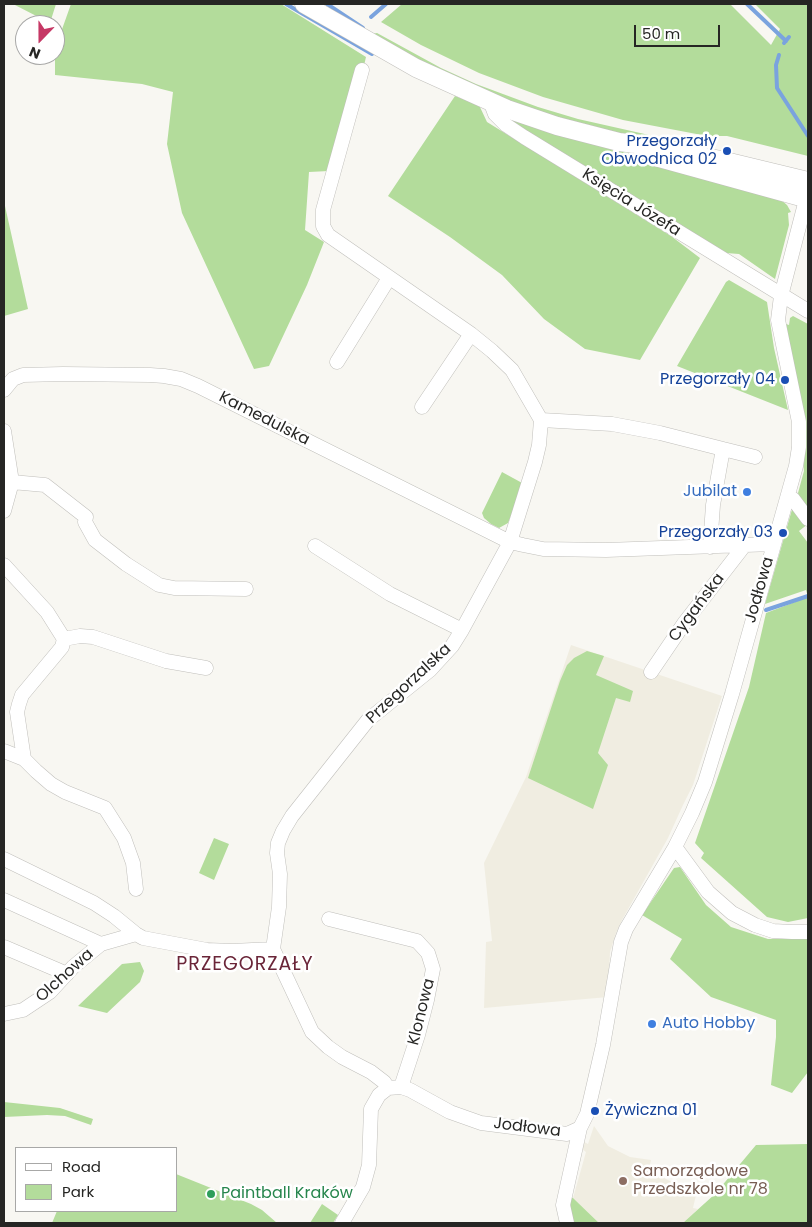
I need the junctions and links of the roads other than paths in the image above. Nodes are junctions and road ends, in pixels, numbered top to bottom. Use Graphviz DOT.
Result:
graph roads {
  1 [pos="304,4"];
  2 [pos="362,70"];
  3 [pos="490,101"];
  4 [pos="619,142"];
  5 [pos="808,181"];
  6 [pos="808,197"];
  7 [pos="389,278"];
  8 [pos="781,296"];
  9 [pos="808,311"];
  10 [pos="472,334"];
  11 [pos="337,362"];
  12 [pos="4,390"];
  13 [pos="422,407"];
  14 [pos="540,420"];
  15 [pos="4,431"];
  16 [pos="723,449"];
  17 [pos="755,457"];
  18 [pos="12,482"];
  19 [pos="788,496"];
  20 [pos="4,511"];
  21 [pos="808,519"];
  22 [pos="510,542"];
  23 [pos="773,544"];
  24 [pos="315,546"];
  25 [pos="744,546"];
  26 [pos="710,547"];
  27 [pos="4,565"];
  28 [pos="246,589"];
  29 [pos="462,630"];
  30 [pos="64,639"];
  31 [pos="206,668"];
  32 [pos="651,672"];
  33 [pos="4,751"];
  34 [pos="24,759"];
  35 [pos="675,847"];
  36 [pos="4,859"];
  37 [pos="136,889"];
  38 [pos="4,900"];
  39 [pos="329,919"];
  40 [pos="808,932"];
  41 [pos="136,934"];
  42 [pos="101,944"];
  43 [pos="4,947"];
  44 [pos="273,949"];
  45 [pos="67,974"];
  46 [pos="4,1014"];
  47 [pos="395,1088"];
  48 [pos="580,1128"];
  49 [pos="342,1223"];
  50 [pos="567,1223"];
  1 -- 3 [label="main road"];
  2 -- 7 [label="street"];
  3 -- 4 [label="main road"];
  3 -- 8 [label="street, Księcia Józefa"];
  4 -- 5 [label="main road"];
  4 -- 6 [label="main road"];
  6 -- 8 [label="street"];
  7 -- 10 [label="street"];
  7 -- 11 [label="street"];
  8 -- 9 [label="street, Księcia Józefa"];
  8 -- 19 [label="street, Jodłowa"];
  10 -- 13 [label="street"];
  10 -- 14 [label="street"];
  12 -- 22 [label="street, Kamedulska"];
  14 -- 16 [label="street"];
  14 -- 22 [label="street, Przegorzalska"];
  15 -- 18 [label="street"];
  16 -- 17 [label="street"];
  16 -- 26 [label="street"];
  18 -- 20 [label="street"];
  18 -- 28 [label="street"];
  19 -- 21 [label="street"];
  19 -- 23 [label="street, Jodłowa"];
  22 -- 26 [label="street"];
  22 -- 29 [label="street, Przegorzalska"];
  23 -- 25 [label="street"];
  23 -- 35 [label="street, Jodłowa"];
  24 -- 29 [label="street"];
  25 -- 26 [label="street"];
  25 -- 32 [label="street, Cygańska"];
  27 -- 30 [label="street"];
  29 -- 44 [label="street, Przegorzalska"];
  30 -- 31 [label="street"];
  30 -- 34 [label="street"];
  33 -- 34 [label="street"];
  34 -- 37 [label="street"];
  35 -- 40 [label="street"];
  35 -- 48 [label="street, Jodłowa"];
  36 -- 41 [label="street"];
  38 -- 42 [label="street"];
  39 -- 47 [label="street, Klonowa"];
  41 -- 42 [label="street, Olchowa"];
  41 -- 44 [label="street"];
  42 -- 45 [label="street, Olchowa"];
  43 -- 45 [label="street"];
  44 -- 47 [label="street"];
  45 -- 46 [label="street, Olchowa"];
  47 -- 48 [label="street, Jodłowa"];
  47 -- 49 [label="street"];
  48 -- 50 [label="street"];
}
